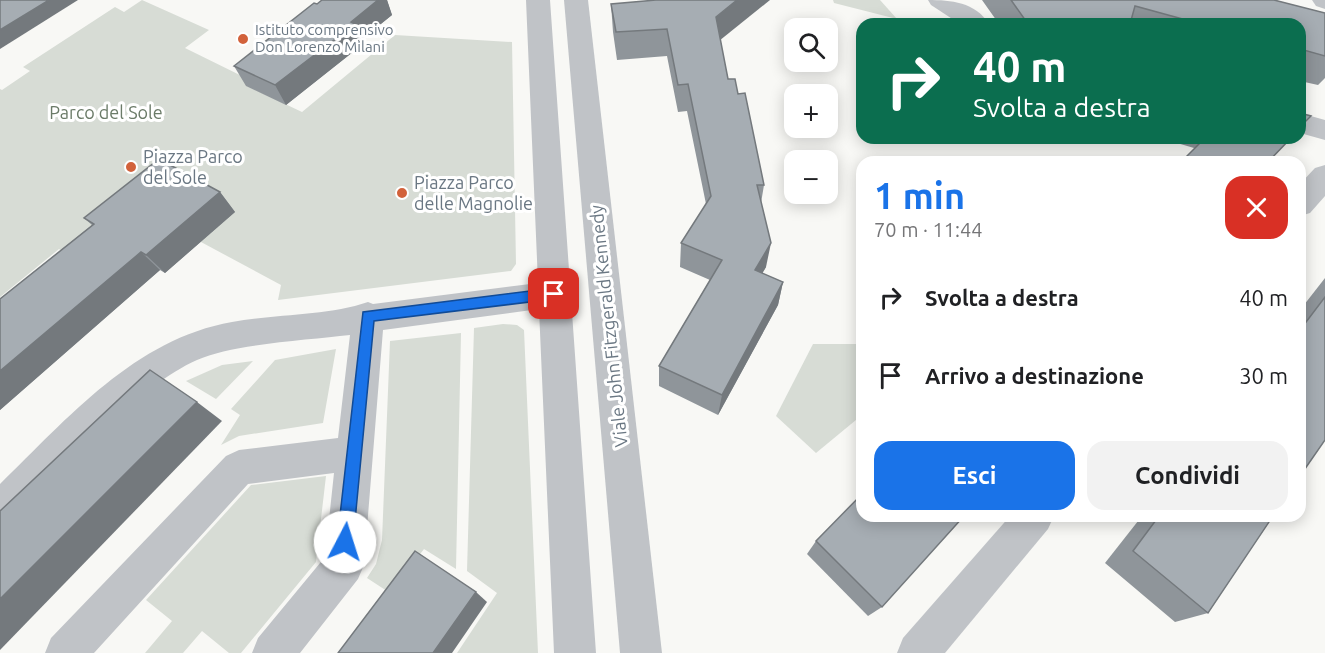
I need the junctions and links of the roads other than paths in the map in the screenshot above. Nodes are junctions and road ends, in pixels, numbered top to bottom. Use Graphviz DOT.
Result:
graph roads {
  1 [pos="538,0"];
  2 [pos="576,0"];
  3 [pos="940,0"];
  4 [pos="968,18"];
  5 [pos="1306,125"];
  6 [pos="1325,130"];
  7 [pos="1325,176"];
  8 [pos="1306,198"];
  9 [pos="554,294"];
  10 [pos="368,316"];
  11 [pos="353,453"];
  12 [pos="0,510"];
  13 [pos="1030,522"];
  14 [pos="66,653"];
  15 [pos="273,653"];
  16 [pos="575,653"];
  17 [pos="641,653"];
  18 [pos="918,653"];
  1 -- 9 [label="street"];
  2 -- 17 [label="street, Viale John Fitzgerald Kennedy"];
  3 -- 4 [label="street"];
  5 -- 6 [label="street"];
  7 -- 8 [label="street"];
  9 -- 10 [label="street"];
  9 -- 16 [label="street"];
  10 -- 11 [label="street"];
  10 -- 12 [label="street"];
  11 -- 14 [label="street"];
  11 -- 15 [label="street"];
  13 -- 18 [label="street"];
}
